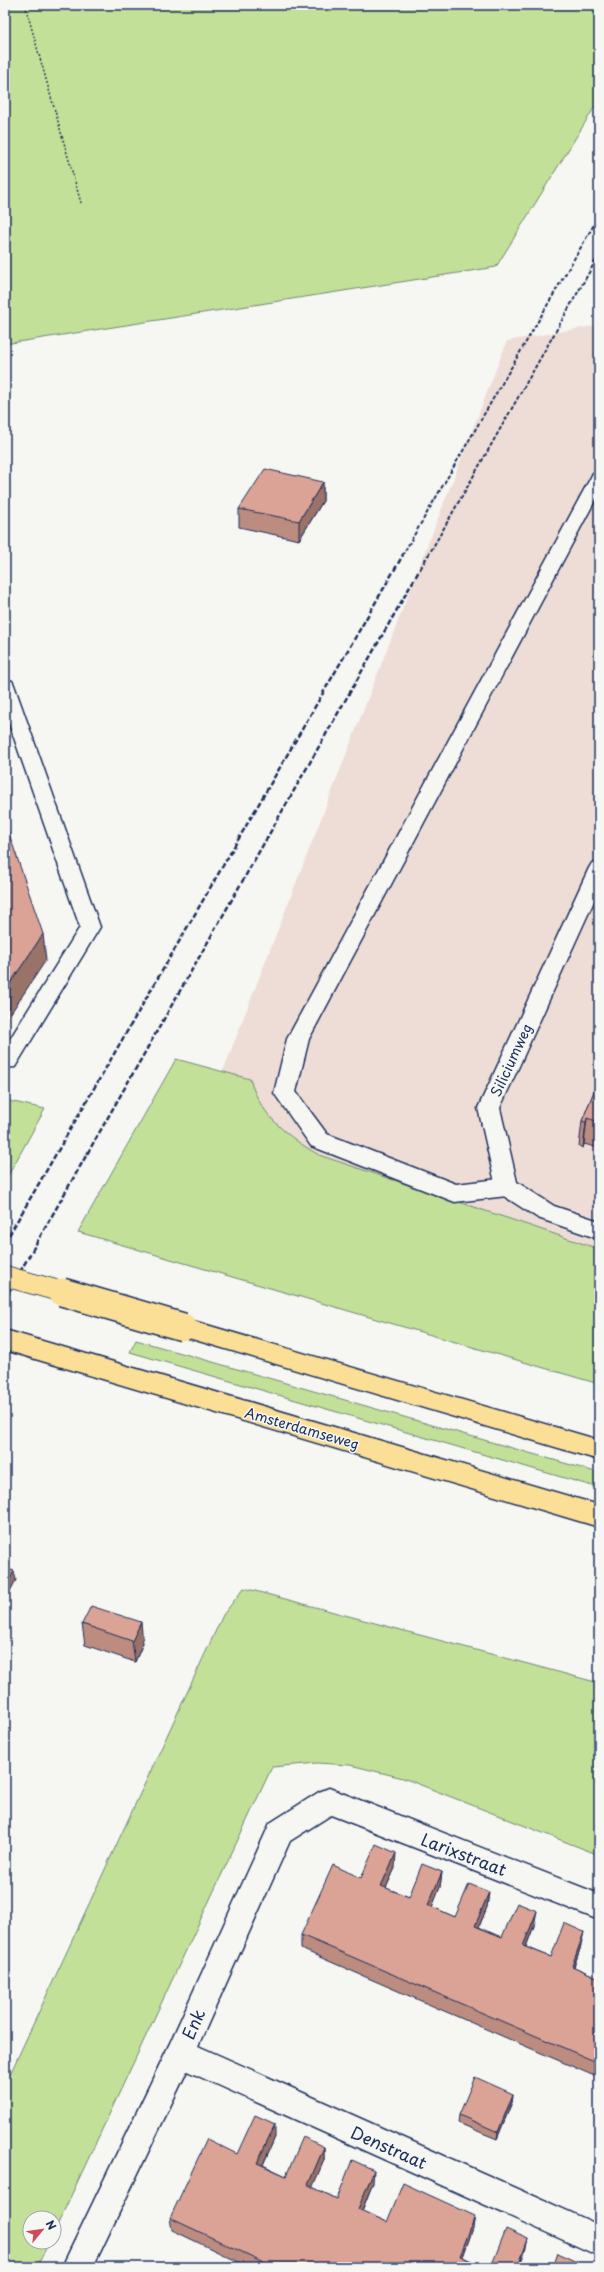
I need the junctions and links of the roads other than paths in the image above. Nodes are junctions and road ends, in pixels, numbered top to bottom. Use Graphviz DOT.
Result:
graph roads {
  1 [pos="599,477"];
  2 [pos="5,686"];
  3 [pos="599,868"];
  4 [pos="7,1061"];
  5 [pos="507,1187"];
  6 [pos="599,1230"];
  7 [pos="5,1276"];
  8 [pos="5,1340"];
  9 [pos="599,1450"];
  10 [pos="599,1516"];
  11 [pos="329,1801"];
  12 [pos="599,1907"];
  13 [pos="180,2053"];
  14 [pos="599,2241"];
  15 [pos="77,2267"];
  1 -- 5 [label="street"];
  2 -- 4 [label="street"];
  3 -- 5 [label="street, Siliciumweg"];
  5 -- 6 [label="street"];
  7 -- 9 [label="main road, bridge"];
  8 -- 10 [label="main road, Amsterdamseweg"];
  11 -- 12 [label="street, Larixstraat"];
  11 -- 13 [label="street, Enk"];
  13 -- 14 [label="street, Denstraat"];
  13 -- 15 [label="street, Enk"];
}
